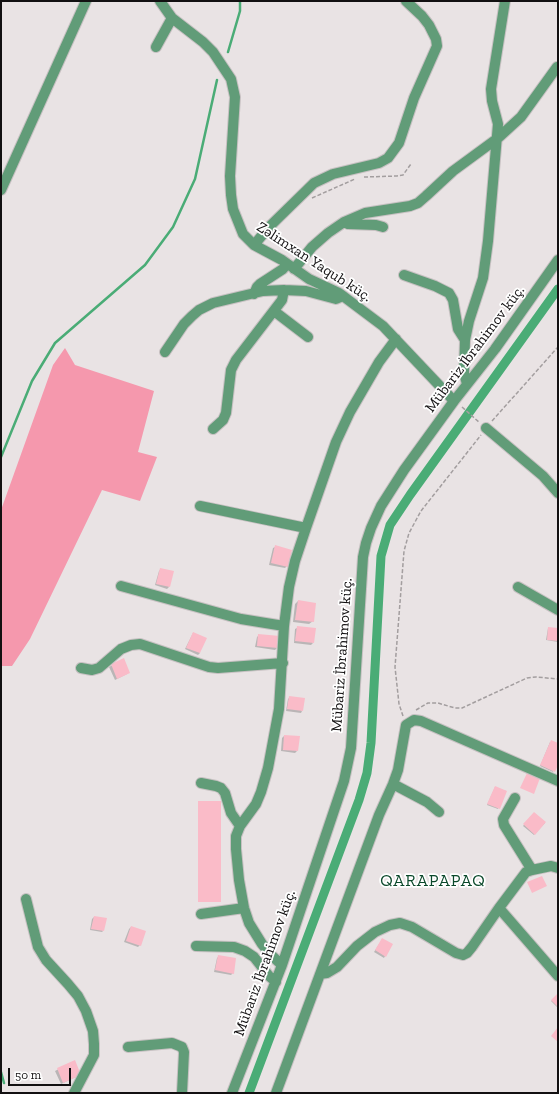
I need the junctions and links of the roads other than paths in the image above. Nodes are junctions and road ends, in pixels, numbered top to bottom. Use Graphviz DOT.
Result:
graph roads {
  1 [pos="86,1"];
  2 [pos="160,1"];
  3 [pos="406,1"];
  4 [pos="505,1"];
  5 [pos="172,18"];
  6 [pos="156,47"];
  7 [pos="556,67"];
  8 [pos="498,138"];
  9 [pos="1,190"];
  10 [pos="344,222"];
  11 [pos="383,228"];
  12 [pos="254,245"];
  13 [pos="558,260"];
  14 [pos="291,266"];
  15 [pos="404,275"];
  16 [pos="284,290"];
  17 [pos="254,294"];
  18 [pos="343,296"];
  19 [pos="274,311"];
  20 [pos="308,338"];
  21 [pos="396,340"];
  22 [pos="465,340"];
  23 [pos="165,352"];
  24 [pos="467,384"];
  25 [pos="454,401"];
  26 [pos="486,428"];
  27 [pos="213,429"];
  28 [pos="558,493"];
  29 [pos="200,506"];
  30 [pos="306,528"];
  31 [pos="121,586"];
  32 [pos="518,587"];
  33 [pos="558,610"];
  34 [pos="284,626"];
  35 [pos="283,663"];
  36 [pos="81,668"];
  37 [pos="558,781"];
  38 [pos="201,783"];
  39 [pos="393,784"];
  40 [pos="515,798"];
  41 [pos="439,812"];
  42 [pos="240,826"];
  43 [pos="558,868"];
  44 [pos="532,870"];
  45 [pos="26,899"];
  46 [pos="244,908"];
  47 [pos="499,908"];
  48 [pos="201,914"];
  49 [pos="196,946"];
  50 [pos="282,965"];
  51 [pos="320,974"];
  52 [pos="558,976"];
  53 [pos="276,982"];
  54 [pos="128,1047"];
  55 [pos="74,1093"];
  56 [pos="182,1093"];
  57 [pos="232,1093"];
  58 [pos="276,1093"];
  1 -- 9 [label="street"];
  2 -- 5 [label="street, Zəlimxan Yaqub küç."];
  3 -- 12 [label="street"];
  4 -- 8 [label="street"];
  5 -- 6 [label="street"];
  5 -- 12 [label="street, Zəlimxan Yaqub küç."];
  7 -- 8 [label="street"];
  8 -- 10 [label="street"];
  8 -- 22 [label="street"];
  10 -- 11 [label="street"];
  10 -- 14 [label="street"];
  12 -- 14 [label="street, Zəlimxan Yaqub küç."];
  13 -- 24 [label="street, Mübariz İbrahimov küç."];
  14 -- 17 [label="street"];
  14 -- 18 [label="street, Zəlimxan Yaqub küç."];
  15 -- 22 [label="street"];
  16 -- 17 [label="street"];
  16 -- 18 [label="street"];
  16 -- 19 [label="street"];
  17 -- 23 [label="street"];
  18 -- 21 [label="street, Zəlimxan Yaqub küç."];
  19 -- 20 [label="street"];
  19 -- 27 [label="street"];
  21 -- 25 [label="street, Zəlimxan Yaqub küç."];
  21 -- 30 [label="street"];
  22 -- 24 [label="street"];
  24 -- 25 [label="street, Mübariz İbrahimov küç."];
  25 -- 50 [label="street, Mübariz İbrahimov küç."];
  26 -- 28 [label="street"];
  29 -- 30 [label="street"];
  30 -- 34 [label="street"];
  31 -- 34 [label="street"];
  32 -- 33 [label="street"];
  34 -- 35 [label="street"];
  35 -- 36 [label="street"];
  35 -- 42 [label="street"];
  37 -- 39 [label="street"];
  38 -- 42 [label="street"];
  39 -- 41 [label="street"];
  39 -- 51 [label="street"];
  40 -- 44 [label="street"];
  42 -- 46 [label="street"];
  43 -- 44 [label="street"];
  44 -- 47 [label="street"];
  45 -- 55 [label="street"];
  46 -- 48 [label="street"];
  46 -- 50 [label="street"];
  47 -- 51 [label="street"];
  47 -- 52 [label="street"];
  49 -- 53 [label="street"];
  50 -- 53 [label="street, Mübariz İbrahimov küç."];
  51 -- 58 [label="street"];
  53 -- 57 [label="street, Mübariz İbrahimov küç."];
  54 -- 56 [label="street"];
}
